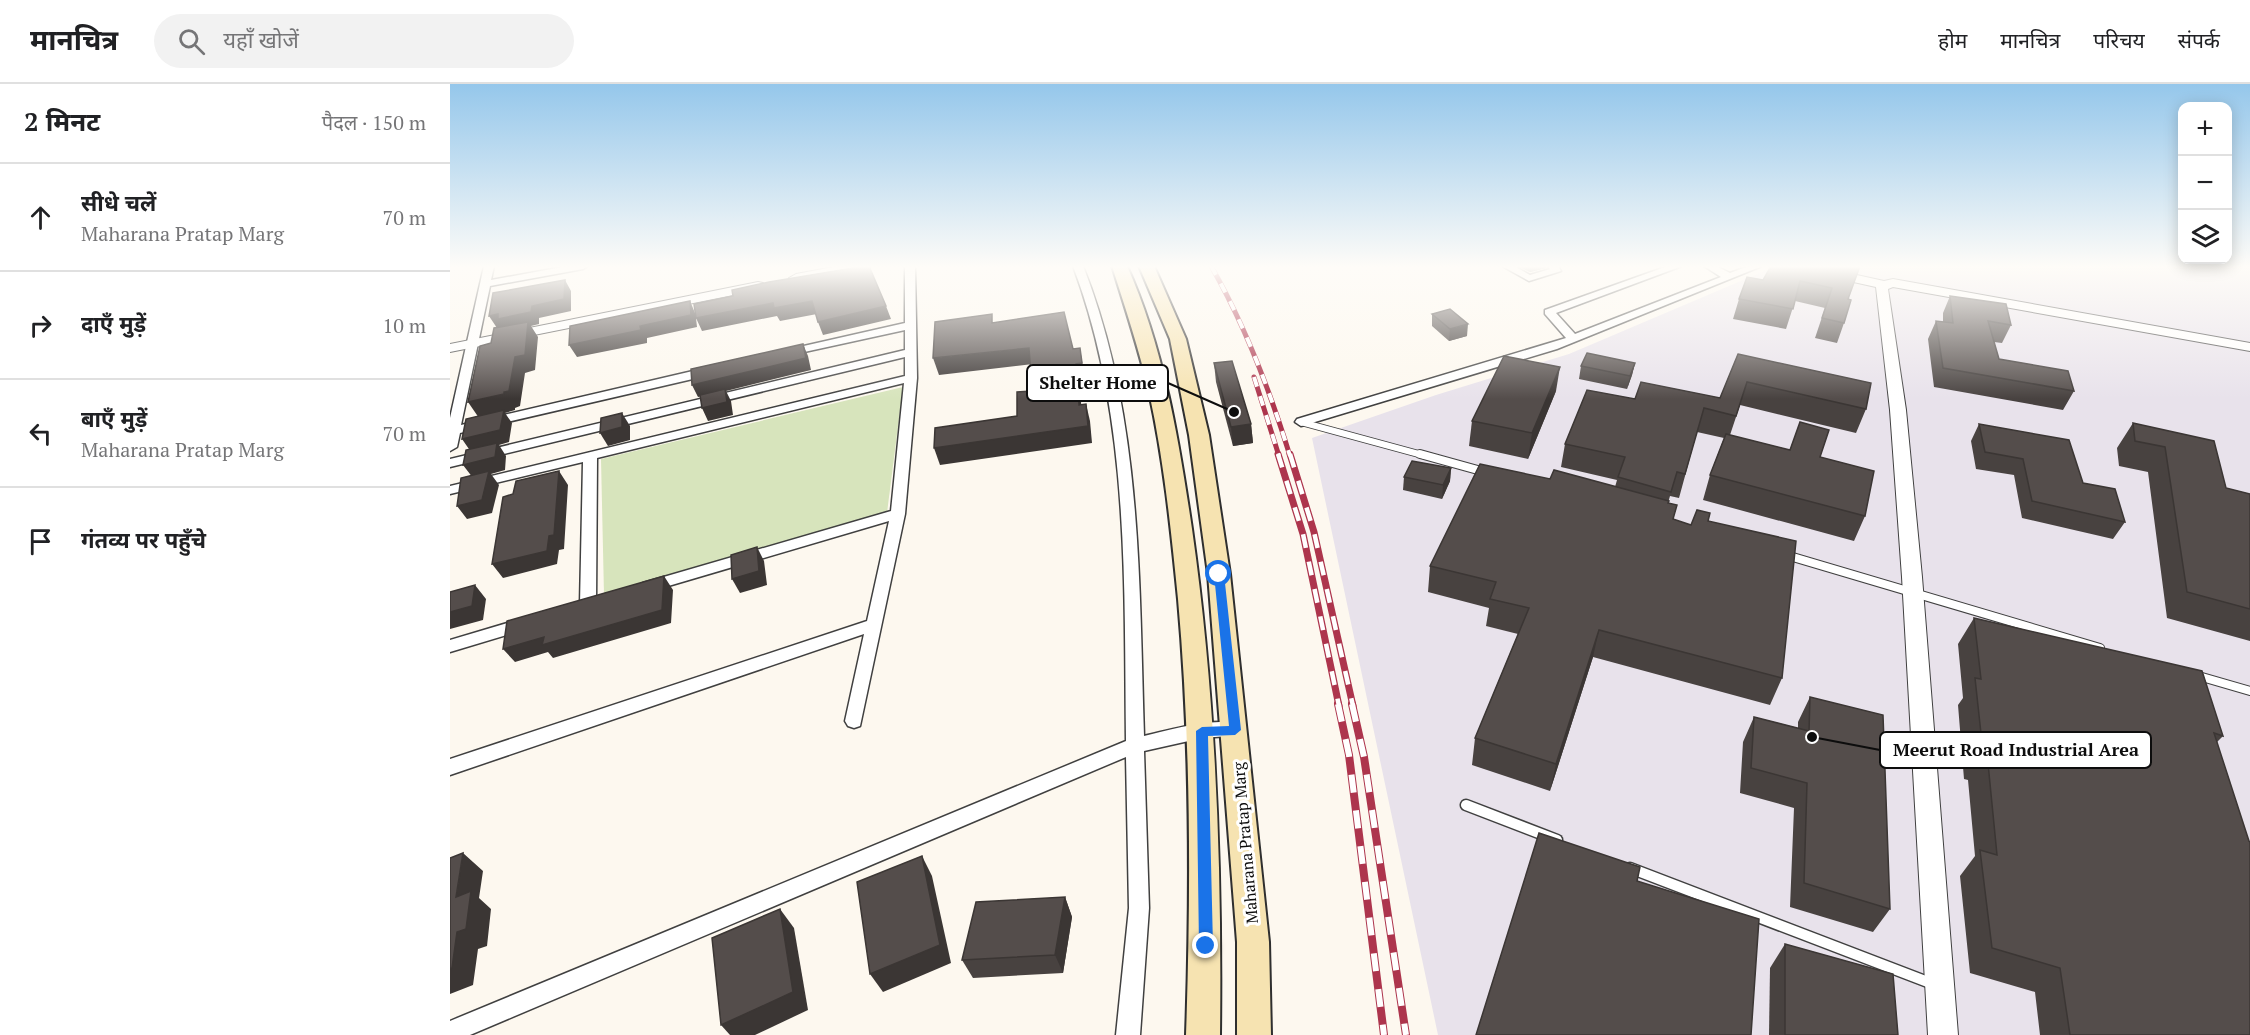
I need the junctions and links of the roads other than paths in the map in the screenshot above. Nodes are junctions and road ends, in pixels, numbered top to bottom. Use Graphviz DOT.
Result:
graph roads {
  1 [pos="479,310"];
  2 [pos="639,310"];
  3 [pos="912,310"];
  4 [pos="1094,310"];
  5 [pos="1135,310"];
  6 [pos="1165,310"];
  7 [pos="1554,310"];
  8 [pos="1643,310"];
  9 [pos="1884,310"];
  10 [pos="2049,310"];
  11 [pos="912,325"];
  12 [pos="1573,339"];
  13 [pos="473,344"];
  14 [pos="2250,347"];
  15 [pos="450,348"];
  16 [pos="911,352"];
  17 [pos="774,356"];
  18 [pos="717,369"];
  19 [pos="911,378"];
  20 [pos="1301,422"];
  21 [pos="454,430"];
  22 [pos="450,447"];
  23 [pos="590,457"];
  24 [pos="450,463"];
  25 [pos="1497,475"];
  26 [pos="450,490"];
  27 [pos="898,513"];
  28 [pos="1773,551"];
  29 [pos="634,591"];
  30 [pos="1913,594"];
  31 [pos="588,604"];
  32 [pos="535,620"];
  33 [pos="875,624"];
  34 [pos="450,646"];
  35 [pos="2106,649"];
  36 [pos="2186,672"];
  37 [pos="2250,691"];
  38 [pos="854,721"];
  39 [pos="1235,730"];
  40 [pos="1202,731"];
  41 [pos="1136,746"];
  42 [pos="450,767"];
  43 [pos="1466,805"];
  44 [pos="1565,843"];
  45 [pos="1620,864"];
  46 [pos="1940,987"];
  47 [pos="450,1032"];
  48 [pos="1128,1035"];
  49 [pos="1203,1035"];
  50 [pos="1254,1035"];
  51 [pos="1943,1035"];
  1 -- 13 [label="street"];
  2 -- 13 [label="street"];
  3 -- 11 [label="street"];
  4 -- 41 [label="street"];
  5 -- 40 [label="main road"];
  6 -- 39 [label="main road, Maharana Pratap Marg"];
  7 -- 12 [label="street"];
  8 -- 12 [label="street"];
  9 -- 30 [label="street"];
  10 -- 14 [label="street"];
  11 -- 16 [label="street"];
  11 -- 17 [label="street"];
  12 -- 20 [label="street"];
  13 -- 15 [label="street"];
  13 -- 21 [label="street"];
  16 -- 19 [label="street"];
  16 -- 24 [label="street"];
  18 -- 21 [label="street"];
  19 -- 23 [label="street"];
  19 -- 27 [label="street"];
  20 -- 25 [label="lane"];
  21 -- 22 [label="street"];
  23 -- 26 [label="street"];
  23 -- 31 [label="street"];
  27 -- 29 [label="street"];
  27 -- 33 [label="street"];
  28 -- 30 [label="lane"];
  30 -- 35 [label="lane"];
  30 -- 46 [label="street"];
  32 -- 34 [label="street"];
  33 -- 38 [label="street"];
  33 -- 42 [label="street"];
  36 -- 37 [label="lane"];
  39 -- 40 [label="street"];
  39 -- 50 [label="main road, Maharana Pratap Marg"];
  40 -- 41 [label="street"];
  40 -- 49 [label="main road"];
  41 -- 47 [label="street"];
  41 -- 48 [label="street"];
  43 -- 44 [label="lane"];
  45 -- 46 [label="lane"];
  46 -- 51 [label="street"];
}
